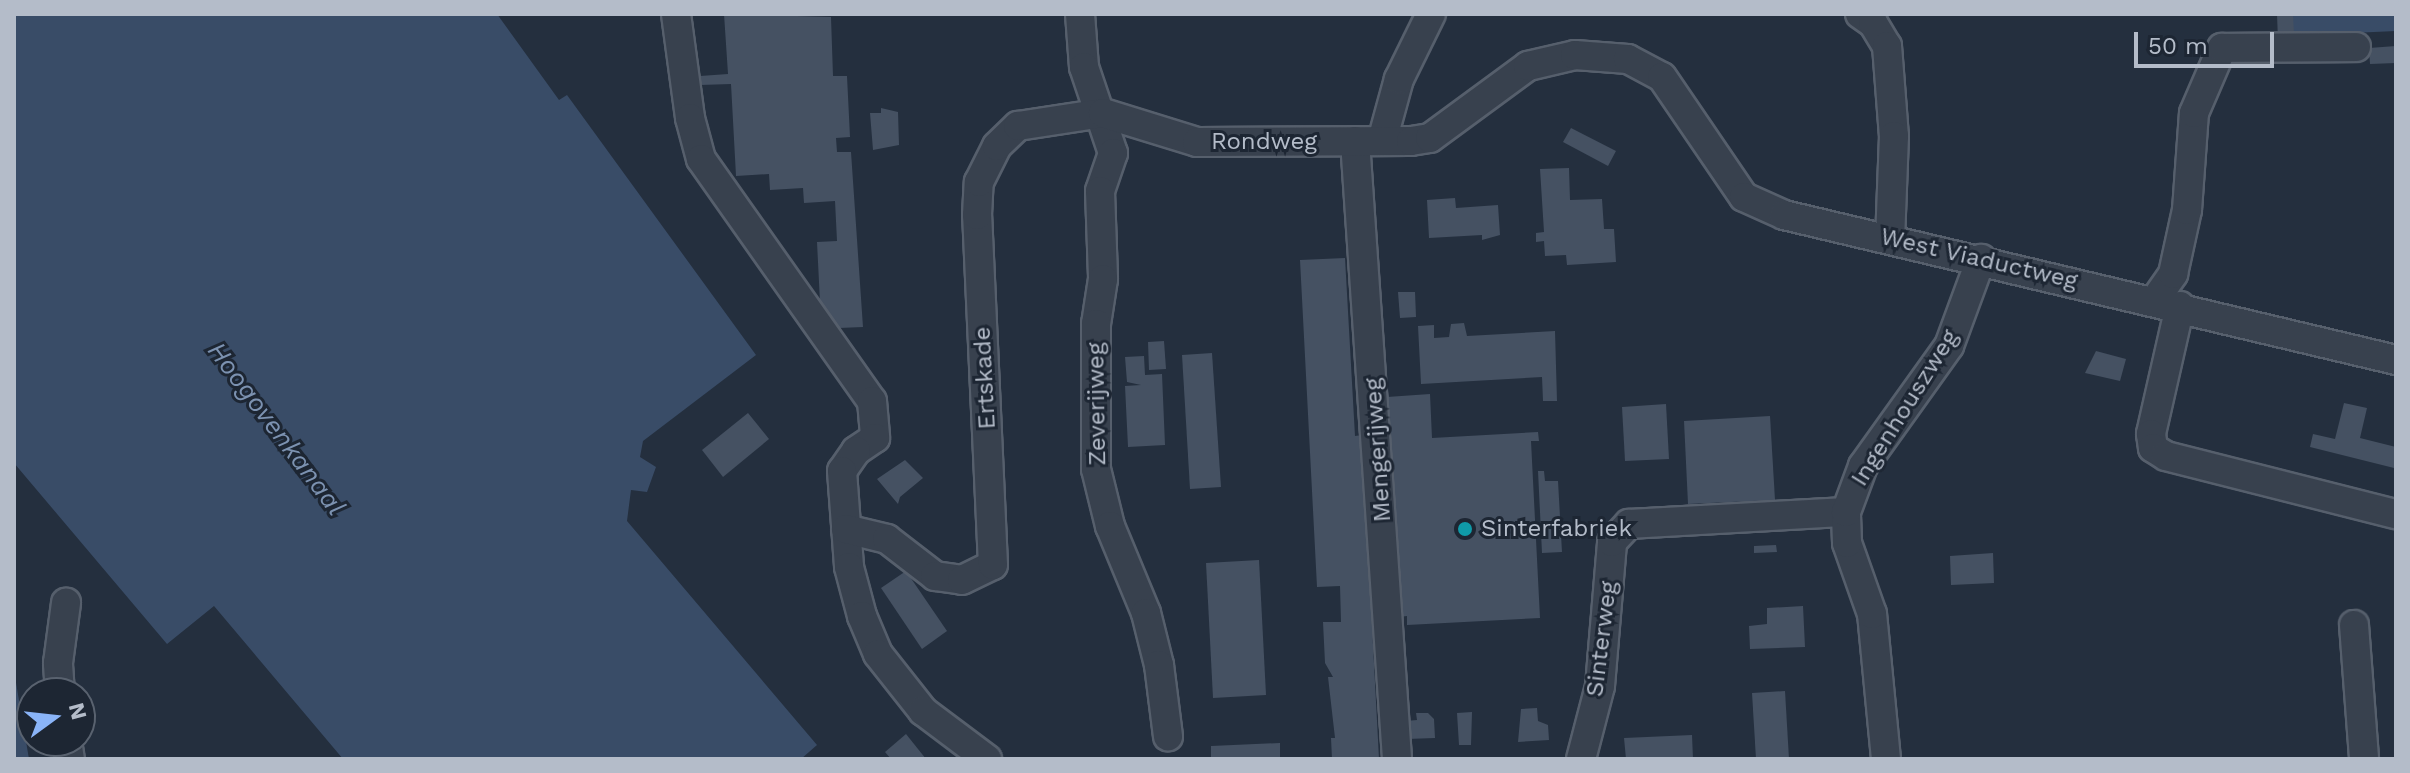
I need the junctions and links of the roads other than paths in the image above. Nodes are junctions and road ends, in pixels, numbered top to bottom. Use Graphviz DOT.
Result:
graph roads {
  1 [pos="676,14"];
  2 [pos="1080,14"];
  3 [pos="1431,14"];
  4 [pos="1860,14"];
  5 [pos="2356,47"];
  6 [pos="1628,59"];
  7 [pos="1103,113"];
  8 [pos="1368,141"];
  9 [pos="1890,238"];
  10 [pos="1981,259"];
  11 [pos="2168,303"];
  12 [pos="2396,360"];
  13 [pos="1846,512"];
  14 [pos="2396,514"];
  15 [pos="1629,524"];
  16 [pos="846,529"];
  17 [pos="66,603"];
  18 [pos="2354,625"];
  19 [pos="61,677"];
  20 [pos="1168,736"];
  21 [pos="987,759"];
  22 [pos="1397,759"];
  23 [pos="1581,759"];
  24 [pos="1886,759"];
  25 [pos="2364,759"];
  1 -- 16 [label="street"];
  2 -- 7 [label="street, Zeverijweg"];
  3 -- 8 [label="street"];
  4 -- 9 [label="street"];
  5 -- 11 [label="street"];
  6 -- 8 [label="street, Rondweg"];
  6 -- 9 [label="street, West Viaductweg"];
  7 -- 8 [label="street, Rondweg"];
  7 -- 16 [label="street, Ertskade"];
  7 -- 20 [label="street, Zeverijweg"];
  8 -- 22 [label="street, Mengerijweg"];
  9 -- 10 [label="street, West Viaductweg"];
  10 -- 11 [label="street, West Viaductweg"];
  10 -- 13 [label="street, Ingenhouszweg"];
  11 -- 12 [label="street, West Viaductweg"];
  11 -- 14 [label="street"];
  13 -- 15 [label="street, Ingenhouszweg"];
  13 -- 24 [label="street, Ingenhouszweg"];
  15 -- 23 [label="street, Sinterweg"];
  16 -- 21 [label="street"];
  17 -- 19 [label="street"];
  18 -- 25 [label="street"];
}
